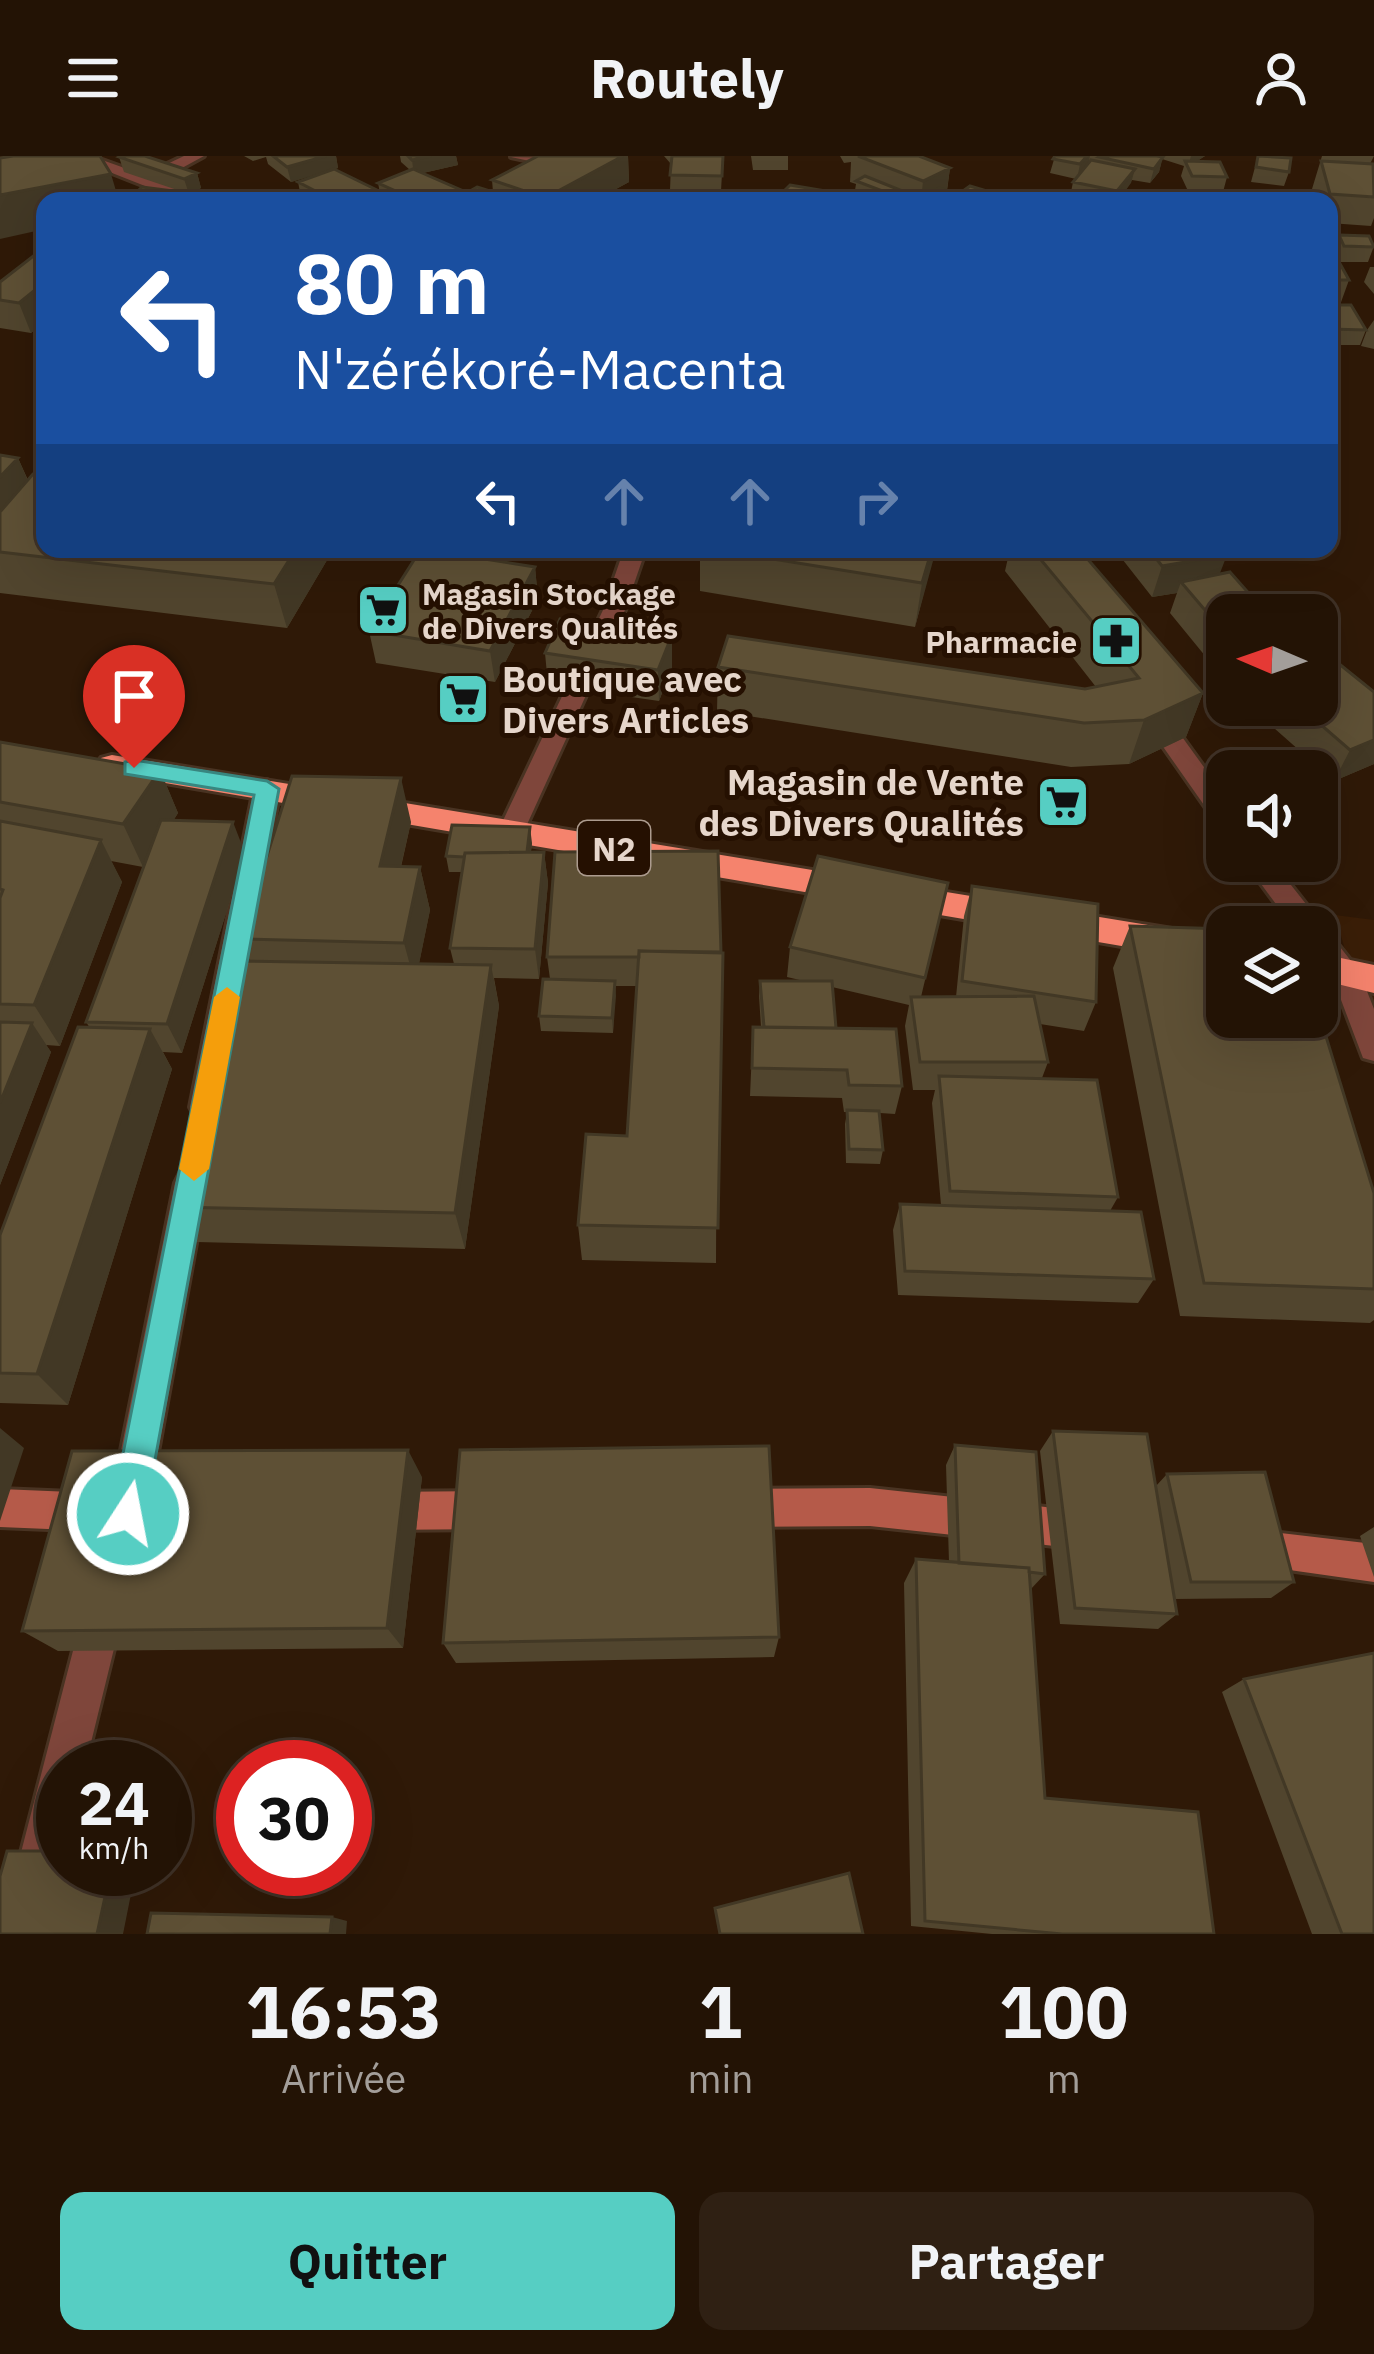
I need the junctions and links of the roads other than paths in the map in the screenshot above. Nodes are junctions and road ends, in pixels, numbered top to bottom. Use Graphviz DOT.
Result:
graph roads {
  1 [pos="76,156"];
  2 [pos="196,156"];
  3 [pos="519,157"];
  4 [pos="147,180"];
  5 [pos="176,192"];
  6 [pos="571,192"];
  7 [pos="631,558"];
  8 [pos="1132,689"];
  9 [pos="89,761"];
  10 [pos="267,789"];
  11 [pos="1206,789"];
  12 [pos="512,831"];
  13 [pos="1274,882"];
  14 [pos="1292,906"];
  15 [pos="1206,947"];
  16 [pos="1345,972"];
  17 [pos="1374,1048"];
  18 [pos="0,1508"];
  19 [pos="703,1508"];
  20 [pos="535,1510"];
  21 [pos="343,1512"];
  22 [pos="134,1521"];
  23 [pos="1122,1535"];
  24 [pos="1214,1545"];
  25 [pos="1374,1562"];
  26 [pos="110,1582"];
  27 [pos="70,1740"];
  28 [pos="36,1878"];
  29 [pos="22,1934"];
  1 -- 4 [label="street"];
  2 -- 4 [label="street"];
  3 -- 6 [label="street"];
  4 -- 5 [label="street"];
  7 -- 12 [label="street"];
  8 -- 11 [label="street"];
  9 -- 10 [label="highway, N2"];
  10 -- 12 [label="highway, N2"];
  10 -- 22 [label="street"];
  12 -- 15 [label="highway, N2"];
  13 -- 14 [label="street"];
  16 -- 17 [label="street"];
  18 -- 22 [label="main road"];
  19 -- 23 [label="main road"];
  20 -- 21 [label="main road"];
  24 -- 25 [label="main road"];
  26 -- 27 [label="street"];
  28 -- 29 [label="street"];
}
